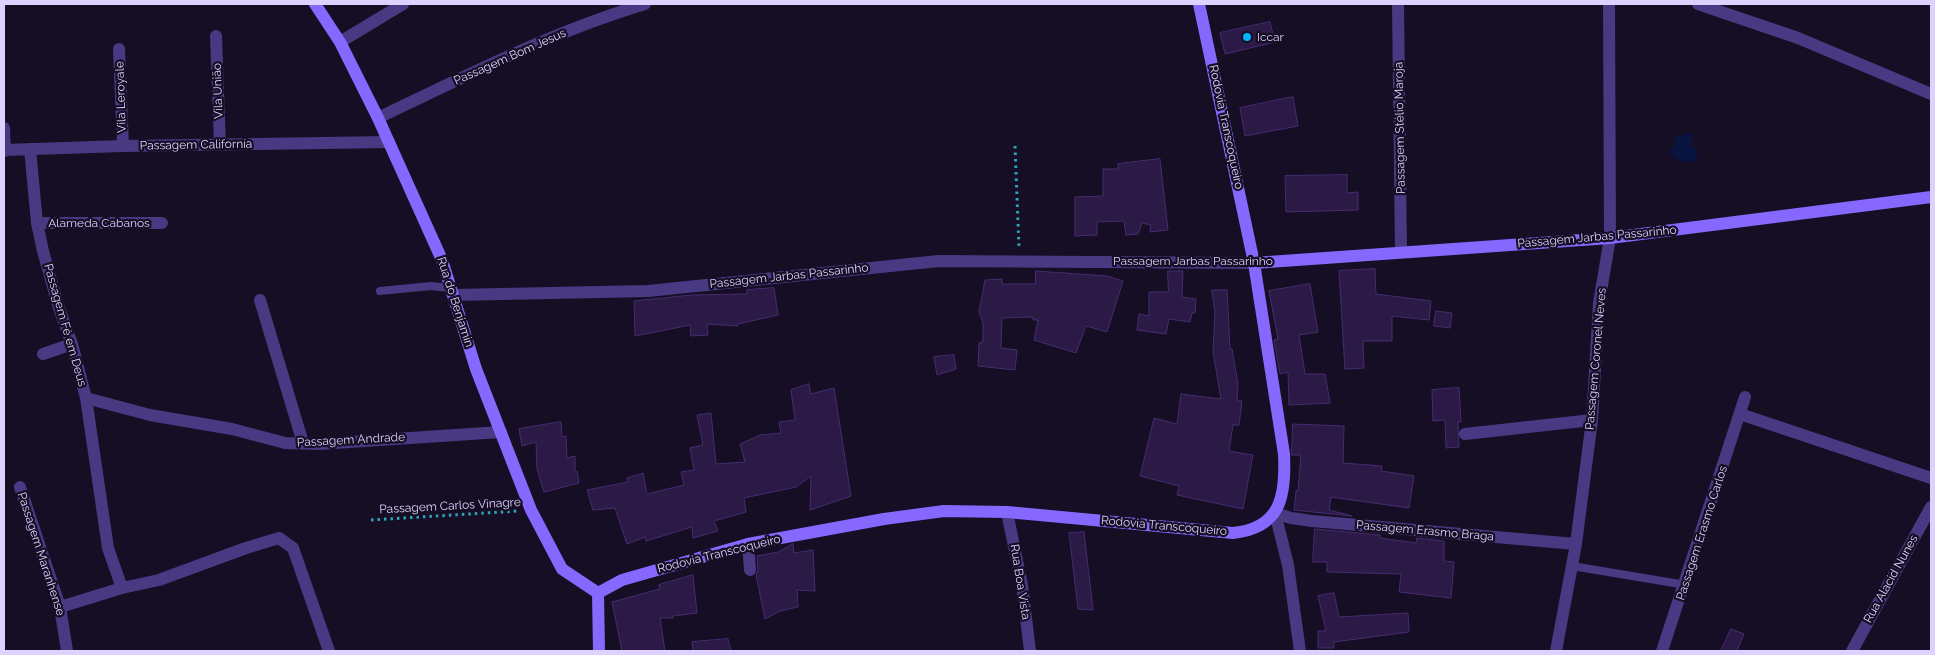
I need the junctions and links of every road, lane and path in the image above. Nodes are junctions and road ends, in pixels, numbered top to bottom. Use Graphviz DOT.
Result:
graph roads {
  1 [pos="315,4"];
  2 [pos="403,4"];
  3 [pos="645,4"];
  4 [pos="1199,4"];
  5 [pos="1398,4"];
  6 [pos="1609,4"];
  7 [pos="1698,4"];
  8 [pos="216,36"];
  9 [pos="340,42"];
  10 [pos="119,48"];
  11 [pos="1931,94"];
  12 [pos="378,118"];
  13 [pos="4,128"];
  14 [pos="389,142"];
  15 [pos="220,145"];
  16 [pos="122,146"];
  17 [pos="1015,146"];
  18 [pos="30,149"];
  19 [pos="4,150"];
  20 [pos="1931,197"];
  21 [pos="37,223"];
  22 [pos="162,223"];
  23 [pos="1610,238"];
  24 [pos="1401,252"];
  25 [pos="1020,261"];
  26 [pos="1254,263"];
  27 [pos="380,291"];
  28 [pos="452,291"];
  29 [pos="260,300"];
  30 [pos="72,344"];
  31 [pos="43,354"];
  32 [pos="1745,397"];
  33 [pos="86,398"];
  34 [pos="1740,414"];
  35 [pos="1592,420"];
  36 [pos="501,432"];
  37 [pos="1465,434"];
  38 [pos="303,444"];
  39 [pos="1931,478"];
  40 [pos="20,487"];
  41 [pos="1931,507"];
  42 [pos="531,510"];
  43 [pos="1007,512"];
  44 [pos="1275,513"];
  45 [pos="371,520"];
  46 [pos="748,544"];
  47 [pos="1576,544"];
  48 [pos="1572,566"];
  49 [pos="750,570"];
  50 [pos="1686,585"];
  51 [pos="122,588"];
  52 [pos="598,593"];
  53 [pos="60,607"];
  54 [pos="68,651"];
  55 [pos="329,651"];
  56 [pos="599,651"];
  57 [pos="1022,651"];
  58 [pos="1030,651"];
  59 [pos="1300,651"];
  60 [pos="1556,651"];
  61 [pos="1662,651"];
  62 [pos="1852,651"];
  1 -- 9 [label="main road, Rua do Benjamin"];
  2 -- 9 [label="street"];
  3 -- 12 [label="street, Passagem Bom Jesus"];
  4 -- 26 [label="main road, Rodovia Transcoqueiro"];
  5 -- 24 [label="street, Passagem Stélio Maroja"];
  6 -- 23 [label="street, Passagem Coronel Neves"];
  7 -- 11 [label="street"];
  8 -- 15 [label="street, Vila União"];
  9 -- 12 [label="main road, Rua do Benjamin"];
  10 -- 16 [label="street, Vila Leroyale"];
  12 -- 14 [label="main road, Rua do Benjamin"];
  13 -- 19 [label="street"];
  14 -- 15 [label="street, Passagem Californía"];
  14 -- 28 [label="main road, Rua do Benjamin"];
  15 -- 16 [label="street, Passagem Californía"];
  16 -- 18 [label="street, Passagem Californía"];
  17 -- 25 [label="path"];
  18 -- 19 [label="street, Passagem Californía"];
  18 -- 21 [label="street, Passagem Fé em Deus"];
  20 -- 23 [label="main road, Passagem Jarbas Passarinho"];
  21 -- 22 [label="street, Alameda Cabanos"];
  21 -- 30 [label="street, Passagem Fé em Deus"];
  23 -- 24 [label="main road, Passagem Jarbas Passarinho"];
  23 -- 35 [label="street, Passagem Coronel Neves"];
  24 -- 26 [label="main road, Passagem Jarbas Passarinho"];
  25 -- 26 [label="street, Passagem Jarbas Passarinho"];
  25 -- 28 [label="street, Passagem Jarbas Passarinho"];
  26 -- 44 [label="main road, Rodovia Transcoqueiro"];
  27 -- 28 [label="lane"];
  28 -- 36 [label="main road, Rua do Benjamin"];
  29 -- 38 [label="street"];
  30 -- 31 [label="street"];
  30 -- 33 [label="street, Passagem Fé em Deus"];
  32 -- 34 [label="street, Passagem Erasmo Carlos"];
  33 -- 38 [label="street, Passagem Andrade"];
  33 -- 51 [label="street, Passagem Fé em Deus"];
  34 -- 39 [label="street"];
  34 -- 50 [label="street, Passagem Erasmo Carlos"];
  35 -- 37 [label="street"];
  35 -- 47 [label="street, Passagem Coronel Neves"];
  36 -- 38 [label="street, Passagem Andrade"];
  36 -- 42 [label="main road, Rua do Benjamin"];
  40 -- 53 [label="street, Passagem Maranhense"];
  41 -- 62 [label="street, Rua Alacid Nunes"];
  42 -- 45 [label="path, Passagem Carlos Vinagre"];
  42 -- 52 [label="main road, Rua do Benjamin"];
  43 -- 44 [label="main road, Rodovia Transcoqueiro"];
  43 -- 46 [label="main road, Rodovia Transcoqueiro"];
  43 -- 58 [label="street, Rua Boa Vista"];
  44 -- 47 [label="street, Passagem Erasmo Braga"];
  44 -- 59 [label="street"];
  46 -- 49 [label="street"];
  46 -- 52 [label="main road, Rodovia Transcoqueiro"];
  47 -- 48 [label="street, Passagem Coronel Neves"];
  48 -- 50 [label="lane"];
  48 -- 60 [label="street, Passagem Coronel Neves"];
  50 -- 61 [label="street, Passagem Erasmo Carlos"];
  51 -- 53 [label="street"];
  51 -- 55 [label="street"];
  52 -- 56 [label="main road"];
  53 -- 54 [label="street, Passagem Maranhense"];
  57 -- 58 [label="street"];
}
